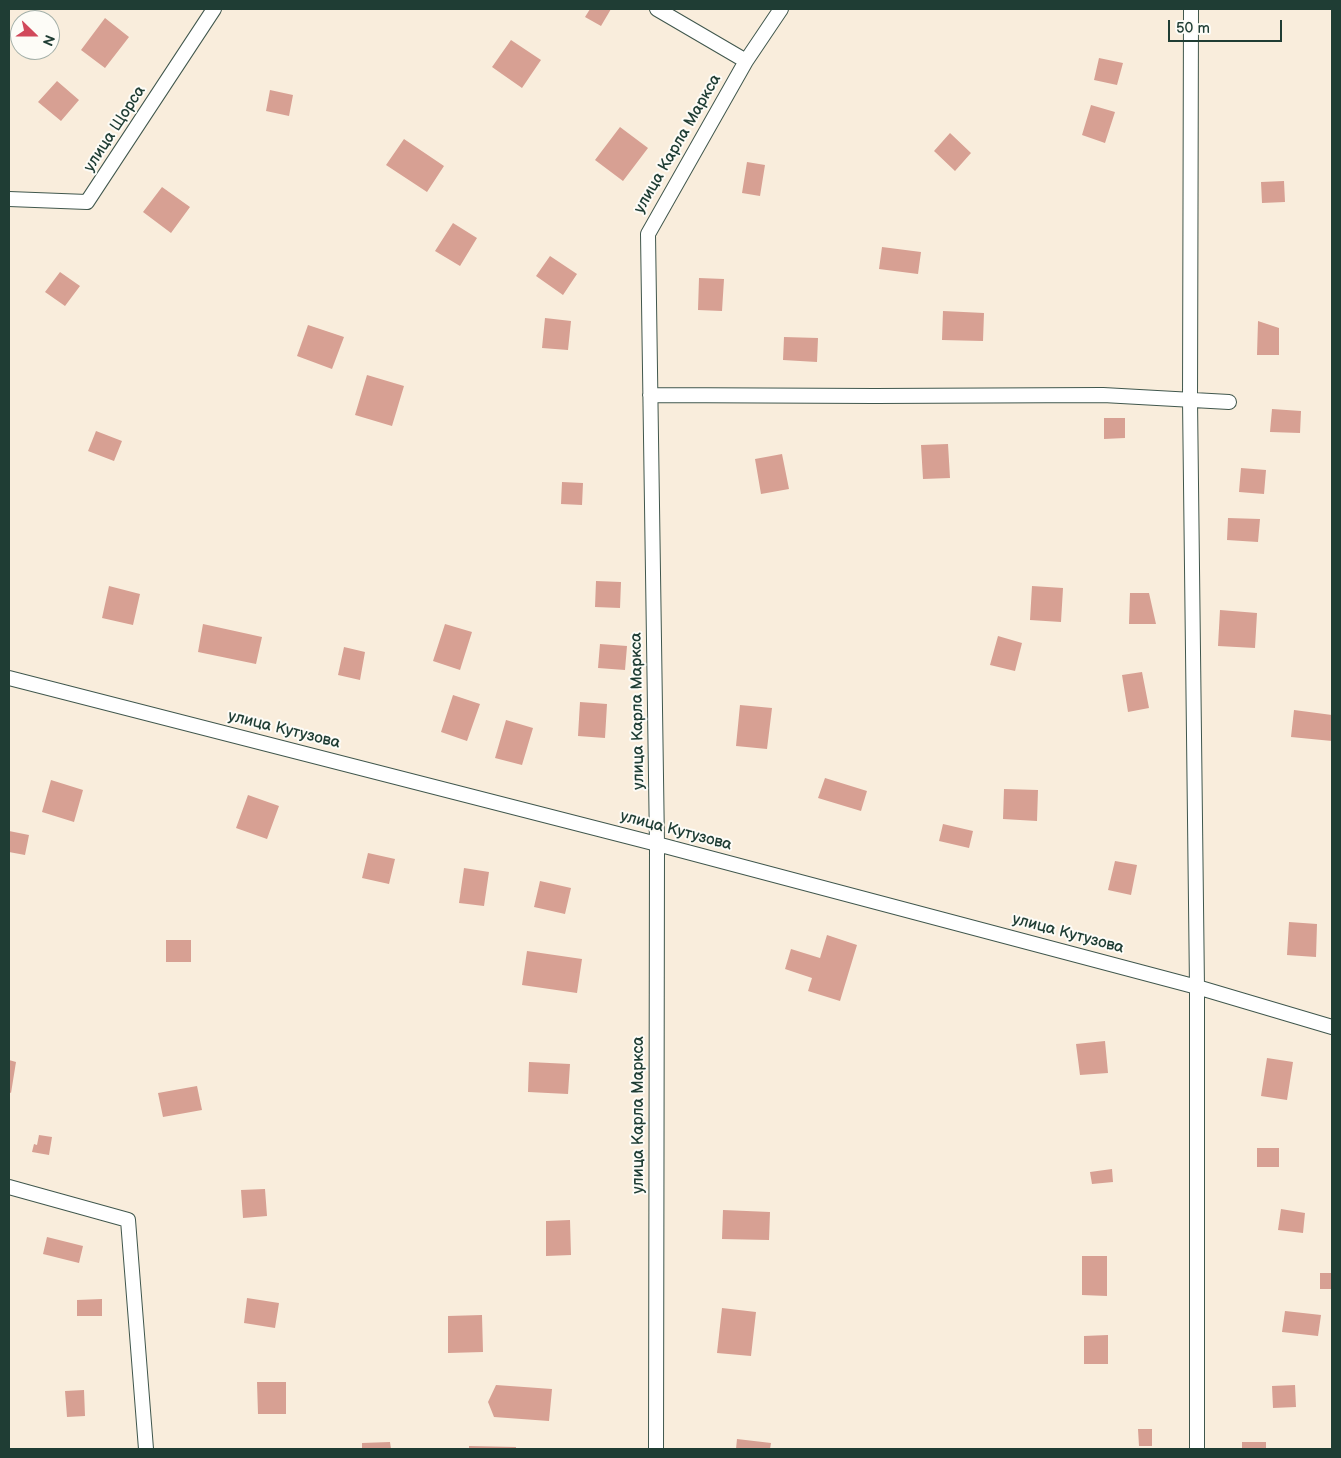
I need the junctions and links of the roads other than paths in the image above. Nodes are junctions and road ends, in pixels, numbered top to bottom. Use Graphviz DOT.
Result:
graph roads {
  1 [pos="214,9"];
  2 [pos="656,9"];
  3 [pos="781,9"];
  4 [pos="1191,9"];
  5 [pos="746,61"];
  6 [pos="9,199"];
  7 [pos="650,395"];
  8 [pos="1190,400"];
  9 [pos="1229,402"];
  10 [pos="9,678"];
  11 [pos="657,844"];
  12 [pos="1197,986"];
  13 [pos="1332,1026"];
  14 [pos="9,1187"];
  15 [pos="146,1449"];
  16 [pos="656,1449"];
  17 [pos="1197,1449"];
  1 -- 6 [label="street, улица Щорса"];
  2 -- 5 [label="street"];
  3 -- 5 [label="street, улица Карла Маркса"];
  4 -- 8 [label="street"];
  5 -- 7 [label="street, улица Карла Маркса"];
  7 -- 8 [label="street"];
  7 -- 11 [label="street, улица Карла Маркса"];
  8 -- 9 [label="street"];
  8 -- 12 [label="street"];
  10 -- 11 [label="street, улица Кутузова"];
  11 -- 12 [label="street, улица Кутузова"];
  11 -- 16 [label="street, улица Карла Маркса"];
  12 -- 13 [label="street, улица Кутузова"];
  12 -- 17 [label="street"];
  14 -- 15 [label="street"];
}
